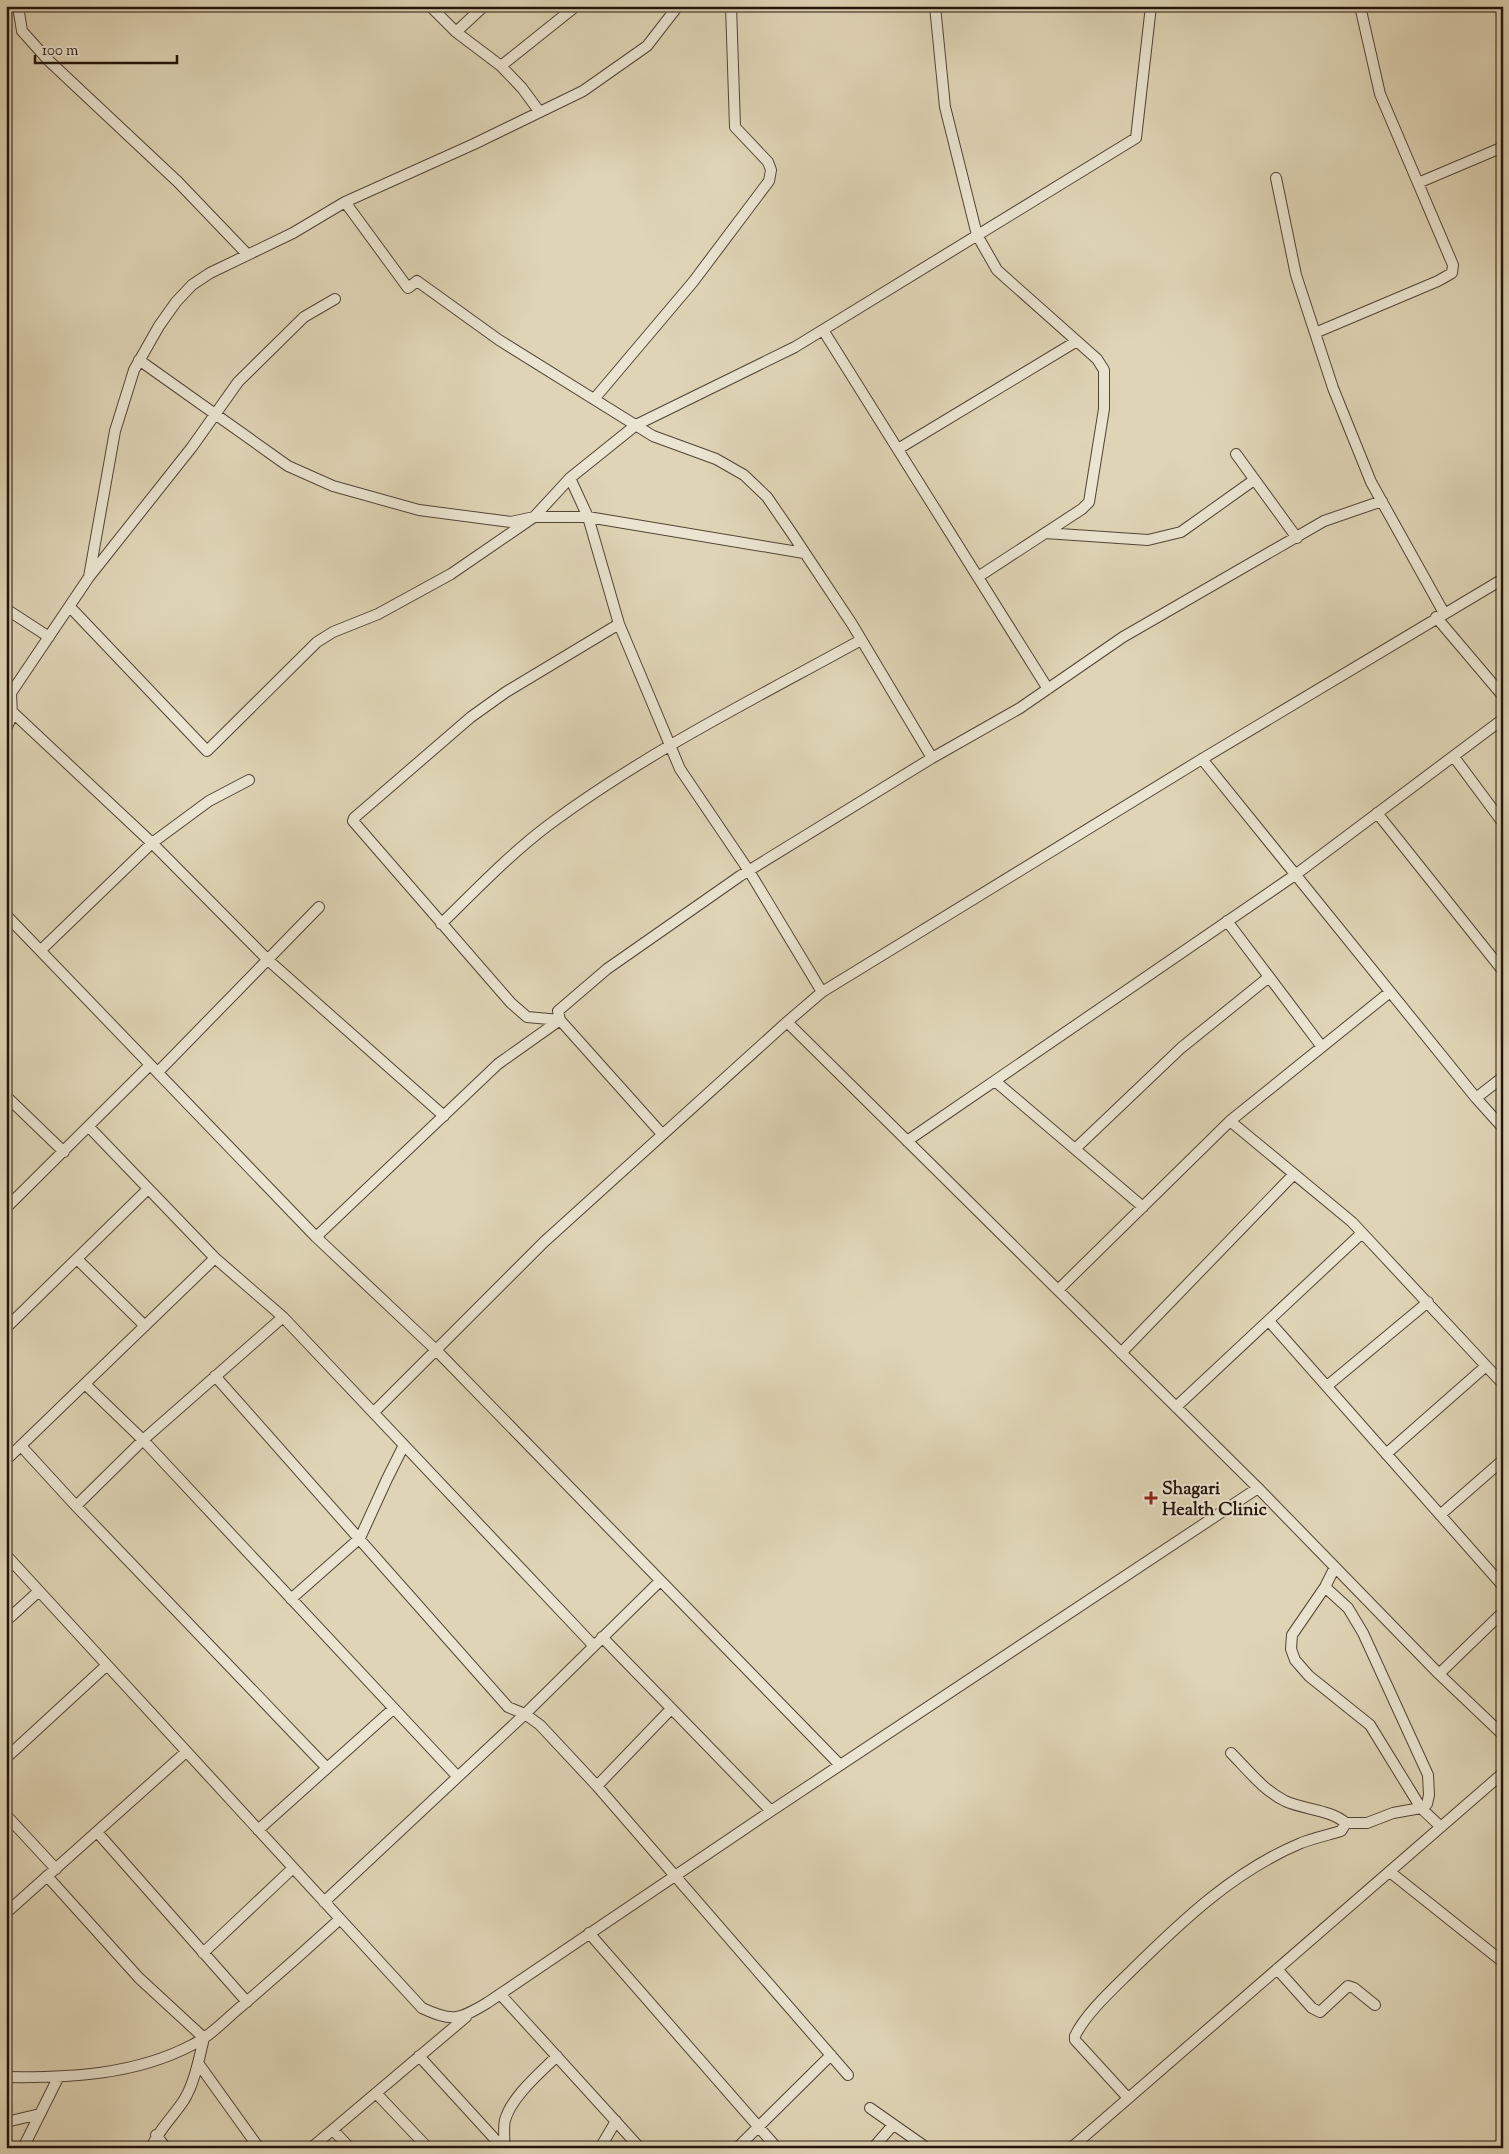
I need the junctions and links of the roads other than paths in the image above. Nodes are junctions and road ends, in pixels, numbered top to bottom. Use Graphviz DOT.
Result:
graph roads {
  1 [pos="18,6"];
  2 [pos="430,6"];
  3 [pos="484,6"];
  4 [pos="576,6"];
  5 [pos="678,6"];
  6 [pos="731,6"];
  7 [pos="935,6"];
  8 [pos="1150,6"];
  9 [pos="1360,6"];
  10 [pos="456,32"];
  11 [pos="501,66"];
  12 [pos="539,111"];
  13 [pos="1503,147"];
  14 [pos="1276,178"];
  15 [pos="1418,183"];
  16 [pos="345,202"];
  17 [pos="977,235"];
  18 [pos="247,254"];
  19 [pos="335,299"];
  20 [pos="823,330"];
  21 [pos="1315,333"];
  22 [pos="1077,341"];
  23 [pos="139,360"];
  24 [pos="595,398"];
  25 [pos="216,413"];
  26 [pos="636,425"];
  27 [pos="898,449"];
  28 [pos="1236,454"];
  29 [pos="570,478"];
  30 [pos="1254,480"];
  31 [pos="1382,501"];
  32 [pos="534,517"];
  33 [pos="588,517"];
  34 [pos="1045,533"];
  35 [pos="1297,538"];
  36 [pos="804,553"];
  37 [pos="89,577"];
  38 [pos="978,578"];
  39 [pos="1503,578"];
  40 [pos="70,606"];
  41 [pos="6,609"];
  42 [pos="1440,615"];
  43 [pos="619,624"];
  44 [pos="49,637"];
  45 [pos="861,640"];
  46 [pos="1048,689"];
  47 [pos="1503,696"];
  48 [pos="9,709"];
  49 [pos="1503,719"];
  50 [pos="6,729"];
  51 [pos="670,746"];
  52 [pos="932,758"];
  53 [pos="1454,758"];
  54 [pos="1202,759"];
  55 [pos="249,780"];
  56 [pos="1377,813"];
  57 [pos="1503,823"];
  58 [pos="152,842"];
  59 [pos="749,871"];
  60 [pos="1295,875"];
  61 [pos="319,907"];
  62 [pos="6,914"];
  63 [pos="1227,921"];
  64 [pos="441,924"];
  65 [pos="41,950"];
  66 [pos="268,960"];
  67 [pos="1503,971"];
  68 [pos="1269,977"];
  69 [pos="822,992"];
  70 [pos="1390,992"];
  71 [pos="560,1020"];
  72 [pos="787,1022"];
  73 [pos="1322,1046"];
  74 [pos="150,1064"];
  75 [pos="158,1072"];
  76 [pos="1503,1077"];
  77 [pos="995,1081"];
  78 [pos="6,1096"];
  79 [pos="1476,1098"];
  80 [pos="444,1116"];
  81 [pos="1230,1121"];
  82 [pos="89,1127"];
  83 [pos="1503,1128"];
  84 [pos="662,1134"];
  85 [pos="907,1141"];
  86 [pos="1075,1149"];
  87 [pos="64,1152"];
  88 [pos="1294,1174"];
  89 [pos="148,1189"];
  90 [pos="1142,1206"];
  91 [pos="6,1208"];
  92 [pos="1362,1233"];
  93 [pos="316,1237"];
  94 [pos="215,1258"];
  95 [pos="77,1259"];
  96 [pos="1058,1290"];
  97 [pos="1428,1302"];
  98 [pos="284,1317"];
  99 [pos="1269,1321"];
  100 [pos="145,1326"];
  101 [pos="6,1328"];
  102 [pos="437,1350"];
  103 [pos="1121,1353"];
  104 [pos="1486,1366"];
  105 [pos="215,1376"];
  106 [pos="85,1384"];
  107 [pos="1503,1384"];
  108 [pos="1327,1386"];
  109 [pos="1176,1407"];
  110 [pos="374,1412"];
  111 [pos="143,1440"];
  112 [pos="404,1445"];
  113 [pos="21,1446"];
  114 [pos="1386,1454"];
  115 [pos="6,1460"];
  116 [pos="1503,1460"];
  117 [pos="1258,1488"];
  118 [pos="76,1506"];
  119 [pos="1440,1515"];
  120 [pos="360,1538"];
  121 [pos="6,1555"];
  122 [pos="1335,1567"];
  123 [pos="659,1582"];
  124 [pos="1503,1586"];
  125 [pos="1325,1587"];
  126 [pos="39,1591"];
  127 [pos="291,1599"];
  128 [pos="1503,1612"];
  129 [pos="6,1621"];
  130 [pos="602,1637"];
  131 [pos="593,1646"];
  132 [pos="107,1665"];
  133 [pos="1439,1674"];
  134 [pos="393,1709"];
  135 [pos="671,1709"];
  136 [pos="526,1714"];
  137 [pos="1503,1735"];
  138 [pos="186,1752"];
  139 [pos="1231,1752"];
  140 [pos="6,1758"];
  141 [pos="840,1765"];
  142 [pos="327,1768"];
  143 [pos="1503,1773"];
  144 [pos="457,1776"];
  145 [pos="597,1786"];
  146 [pos="1421,1808"];
  147 [pos="770,1811"];
  148 [pos="6,1815"];
  149 [pos="1346,1823"];
  150 [pos="1441,1827"];
  151 [pos="258,1830"];
  152 [pos="97,1832"];
  153 [pos="293,1868"];
  154 [pos="56,1869"];
  155 [pos="1390,1872"];
  156 [pos="675,1875"];
  157 [pos="47,1876"];
  158 [pos="324,1902"];
  159 [pos="6,1913"];
  160 [pos="340,1919"];
  161 [pos="589,1933"];
  162 [pos="203,1953"];
  163 [pos="1503,1962"];
  164 [pos="1277,1969"];
  165 [pos="500,1994"];
  166 [pos="247,2002"];
  167 [pos="1376,2004"];
  168 [pos="470,2013"];
  169 [pos="204,2038"];
  170 [pos="831,2055"];
  171 [pos="419,2056"];
  172 [pos="556,2056"];
  173 [pos="198,2062"];
  174 [pos="848,2076"];
  175 [pos="6,2078"];
  176 [pos="58,2078"];
  177 [pos="376,2093"];
  178 [pos="1128,2098"];
  179 [pos="870,2108"];
  180 [pos="40,2114"];
  181 [pos="505,2120"];
  182 [pos="6,2122"];
  183 [pos="616,2122"];
  184 [pos="893,2124"];
  185 [pos="758,2126"];
  186 [pos="486,2129"];
  187 [pos="333,2130"];
  188 [pos="156,2135"];
  189 [pos="23,2148"];
  190 [pos="151,2148"];
  191 [pos="166,2148"];
  192 [pos="259,2148"];
  193 [pos="311,2148"];
  194 [pos="350,2148"];
  195 [pos="428,2148"];
  196 [pos="504,2148"];
  197 [pos="600,2148"];
  198 [pos="640,2148"];
  199 [pos="737,2148"];
  200 [pos="777,2148"];
  201 [pos="873,2148"];
  202 [pos="928,2148"];
  203 [pos="1071,2148"];
  1 -- 18 [label="street"];
  2 -- 10 [label="street"];
  3 -- 10 [label="street"];
  4 -- 11 [label="street"];
  5 -- 12 [label="street"];
  6 -- 24 [label="street"];
  7 -- 17 [label="street"];
  8 -- 17 [label="street"];
  9 -- 15 [label="street"];
  10 -- 11 [label="street"];
  11 -- 12 [label="street"];
  12 -- 16 [label="street"];
  13 -- 15 [label="street"];
  14 -- 21 [label="street"];
  15 -- 21 [label="street"];
  16 -- 18 [label="street"];
  16 -- 24 [label="street"];
  17 -- 20 [label="street"];
  17 -- 22 [label="street"];
  18 -- 23 [label="street"];
  19 -- 25 [label="street"];
  20 -- 26 [label="street"];
  20 -- 27 [label="street"];
  21 -- 31 [label="street"];
  22 -- 27 [label="street"];
  22 -- 34 [label="street"];
  23 -- 25 [label="street"];
  23 -- 37 [label="street"];
  24 -- 26 [label="street"];
  25 -- 32 [label="street"];
  25 -- 37 [label="street"];
  26 -- 29 [label="street"];
  26 -- 36 [label="street"];
  27 -- 38 [label="street"];
  28 -- 30 [label="street"];
  29 -- 32 [label="street"];
  29 -- 33 [label="street"];
  30 -- 34 [label="street"];
  30 -- 35 [label="street"];
  31 -- 35 [label="street"];
  31 -- 42 [label="street"];
  32 -- 33 [label="street"];
  32 -- 40 [label="street"];
  33 -- 36 [label="street"];
  33 -- 43 [label="street"];
  34 -- 38 [label="street"];
  35 -- 46 [label="street"];
  36 -- 45 [label="street"];
  37 -- 40 [label="street"];
  38 -- 46 [label="street"];
  39 -- 42 [label="street"];
  40 -- 44 [label="street"];
  41 -- 44 [label="street"];
  42 -- 47 [label="street"];
  42 -- 54 [label="street"];
  43 -- 51 [label="street"];
  43 -- 64 [label="street"];
  44 -- 48 [label="street"];
  45 -- 51 [label="street"];
  45 -- 52 [label="street"];
  46 -- 52 [label="street"];
  48 -- 50 [label="street"];
  48 -- 58 [label="street"];
  49 -- 53 [label="street"];
  51 -- 59 [label="street"];
  51 -- 64 [label="street"];
  52 -- 59 [label="street"];
  53 -- 56 [label="street"];
  53 -- 57 [label="street"];
  54 -- 60 [label="street"];
  54 -- 69 [label="street"];
  55 -- 58 [label="street"];
  56 -- 60 [label="street"];
  56 -- 67 [label="street"];
  58 -- 65 [label="street"];
  58 -- 66 [label="street"];
  59 -- 69 [label="street"];
  59 -- 71 [label="street"];
  60 -- 63 [label="street"];
  60 -- 70 [label="street"];
  61 -- 66 [label="street"];
  62 -- 65 [label="street"];
  63 -- 68 [label="street"];
  63 -- 77 [label="street"];
  64 -- 71 [label="street"];
  65 -- 74 [label="street"];
  66 -- 75 [label="street"];
  66 -- 80 [label="street"];
  68 -- 73 [label="street"];
  68 -- 86 [label="street"];
  69 -- 72 [label="street"];
  70 -- 73 [label="street"];
  70 -- 79 [label="street"];
  71 -- 80 [label="street"];
  71 -- 84 [label="street"];
  72 -- 84 [label="street"];
  72 -- 85 [label="street"];
  73 -- 81 [label="street"];
  74 -- 75 [label="street"];
  74 -- 82 [label="street"];
  75 -- 93 [label="street"];
  76 -- 79 [label="street"];
  77 -- 85 [label="street"];
  77 -- 86 [label="street"];
  78 -- 87 [label="street"];
  79 -- 83 [label="street"];
  80 -- 93 [label="street"];
  81 -- 88 [label="street"];
  81 -- 90 [label="street"];
  82 -- 87 [label="street"];
  82 -- 89 [label="street"];
  84 -- 102 [label="street"];
  85 -- 96 [label="street"];
  86 -- 90 [label="street"];
  87 -- 91 [label="street"];
  88 -- 92 [label="street"];
  88 -- 103 [label="street"];
  89 -- 94 [label="street"];
  89 -- 95 [label="street"];
  90 -- 96 [label="street"];
  92 -- 97 [label="street"];
  92 -- 99 [label="street"];
  93 -- 102 [label="street"];
  94 -- 98 [label="street"];
  94 -- 100 [label="street"];
  95 -- 100 [label="street"];
  95 -- 101 [label="street"];
  96 -- 103 [label="street"];
  97 -- 104 [label="street"];
  97 -- 108 [label="street"];
  98 -- 105 [label="street"];
  98 -- 110 [label="street"];
  99 -- 108 [label="street"];
  99 -- 109 [label="street"];
  100 -- 106 [label="street"];
  102 -- 110 [label="street"];
  102 -- 123 [label="street"];
  103 -- 109 [label="street"];
  104 -- 107 [label="street"];
  104 -- 114 [label="street"];
  105 -- 111 [label="street"];
  105 -- 120 [label="street"];
  106 -- 111 [label="street"];
  106 -- 113 [label="street"];
  108 -- 114 [label="street"];
  109 -- 117 [label="street"];
  110 -- 112 [label="street"];
  111 -- 118 [label="street"];
  111 -- 127 [label="street"];
  112 -- 120 [label="street"];
  112 -- 131 [label="street"];
  113 -- 115 [label="street"];
  113 -- 118 [label="street"];
  114 -- 119 [label="street"];
  116 -- 119 [label="street"];
  117 -- 122 [label="street"];
  117 -- 141 [label="street"];
  118 -- 142 [label="street"];
  119 -- 124 [label="street"];
  120 -- 127 [label="street"];
  120 -- 136 [label="street"];
  121 -- 126 [label="street"];
  122 -- 125 [label="street"];
  122 -- 133 [label="street"];
  123 -- 130 [label="street"];
  123 -- 141 [label="street"];
  125 -- 146 [label="street"];
  125 -- 146 [label="street"];
  126 -- 129 [label="street"];
  126 -- 132 [label="street"];
  127 -- 134 [label="street"];
  128 -- 133 [label="street"];
  130 -- 131 [label="street"];
  130 -- 135 [label="street"];
  131 -- 136 [label="street"];
  132 -- 138 [label="street"];
  132 -- 140 [label="street"];
  133 -- 137 [label="street"];
  134 -- 142 [label="street"];
  134 -- 144 [label="street"];
  135 -- 145 [label="street"];
  135 -- 147 [label="street"];
  136 -- 144 [label="street"];
  136 -- 145 [label="street"];
  138 -- 151 [label="street"];
  138 -- 152 [label="street"];
  139 -- 149 [label="street"];
  141 -- 147 [label="street"];
  142 -- 151 [label="street"];
  143 -- 150 [label="street"];
  144 -- 158 [label="street"];
  145 -- 156 [label="street"];
  146 -- 149 [label="street"];
  146 -- 150 [label="street"];
  147 -- 156 [label="street"];
  148 -- 154 [label="street"];
  149 -- 178 [label="street"];
  150 -- 155 [label="street"];
  151 -- 153 [label="street"];
  152 -- 154 [label="street"];
  152 -- 162 [label="street"];
  153 -- 158 [label="street"];
  153 -- 162 [label="street"];
  154 -- 157 [label="street"];
  155 -- 163 [label="street"];
  155 -- 164 [label="street"];
  156 -- 161 [label="street"];
  156 -- 170 [label="street"];
  157 -- 159 [label="street"];
  157 -- 169 [label="street"];
  158 -- 160 [label="street"];
  160 -- 166 [label="street"];
  160 -- 168 [label="street"];
  161 -- 165 [label="street"];
  161 -- 185 [label="street"];
  162 -- 166 [label="street"];
  164 -- 167 [label="street"];
  164 -- 178 [label="street"];
  165 -- 168 [label="street"];
  165 -- 172 [label="street"];
  166 -- 169 [label="street"];
  168 -- 171 [label="street"];
  169 -- 173 [label="street"];
  169 -- 176 [label="street"];
  170 -- 174 [label="street"];
  170 -- 185 [label="street"];
  171 -- 177 [label="street"];
  171 -- 186 [label="street"];
  172 -- 181 [label="street"];
  172 -- 183 [label="street"];
  173 -- 188 [label="street"];
  173 -- 192 [label="street"];
  175 -- 176 [label="street"];
  176 -- 180 [label="street"];
  177 -- 187 [label="street"];
  177 -- 195 [label="street"];
  178 -- 203 [label="street"];
  179 -- 184 [label="street"];
  180 -- 182 [label="street"];
  180 -- 189 [label="street"];
  181 -- 186 [label="street"];
  181 -- 196 [label="street"];
  183 -- 197 [label="street"];
  183 -- 198 [label="street"];
  184 -- 201 [label="street"];
  184 -- 202 [label="street"];
  185 -- 199 [label="street"];
  185 -- 200 [label="street"];
  186 -- 196 [label="street"];
  187 -- 193 [label="street"];
  187 -- 194 [label="street"];
  188 -- 190 [label="street"];
  188 -- 191 [label="street"];
}
